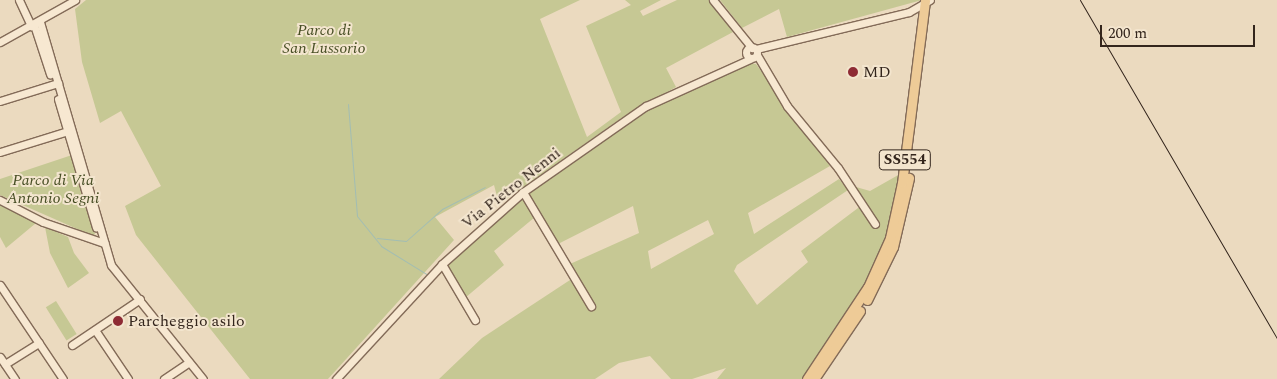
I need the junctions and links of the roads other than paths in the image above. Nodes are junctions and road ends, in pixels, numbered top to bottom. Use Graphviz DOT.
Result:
graph roads {
  1 [pos="19,0"];
  2 [pos="75,0"];
  3 [pos="713,0"];
  4 [pos="928,1"];
  5 [pos="35,25"];
  6 [pos="0,42"];
  7 [pos="752,54"];
  8 [pos="56,84"];
  9 [pos="0,101"];
  10 [pos="70,130"];
  11 [pos="0,152"];
  12 [pos="523,192"];
  13 [pos="0,200"];
  14 [pos="875,224"];
  15 [pos="104,243"];
  16 [pos="442,264"];
  17 [pos="0,285"];
  18 [pos="140,299"];
  19 [pos="591,306"];
  20 [pos="475,320"];
  21 [pos="94,330"];
  22 [pos="39,343"];
  23 [pos="72,344"];
  24 [pos="0,357"];
  25 [pos="189,362"];
  26 [pos="5,364"];
  27 [pos="15,379"];
  28 [pos="63,379"];
  29 [pos="128,379"];
  30 [pos="164,379"];
  31 [pos="203,379"];
  32 [pos="336,379"];
  33 [pos="807,379"];
  34 [pos="814,379"];
  1 -- 5 [label="street"];
  2 -- 5 [label="street"];
  3 -- 7 [label="street"];
  4 -- 7 [label="street"];
  4 -- 33 [label="main road, SS554"];
  4 -- 34 [label="main road, SS554"];
  5 -- 6 [label="street"];
  5 -- 8 [label="street"];
  7 -- 12 [label="street, Via Pietro Nenni"];
  7 -- 14 [label="street"];
  8 -- 9 [label="street"];
  8 -- 10 [label="street"];
  10 -- 11 [label="street"];
  10 -- 15 [label="street"];
  12 -- 16 [label="street, Via Pietro Nenni"];
  12 -- 19 [label="street"];
  13 -- 15 [label="street"];
  15 -- 18 [label="street"];
  16 -- 20 [label="street"];
  16 -- 32 [label="street, Via Pietro Nenni"];
  17 -- 22 [label="street"];
  18 -- 21 [label="street"];
  18 -- 25 [label="street"];
  21 -- 23 [label="street"];
  21 -- 29 [label="street"];
  22 -- 26 [label="street"];
  22 -- 28 [label="street"];
  24 -- 26 [label="street"];
  25 -- 30 [label="street"];
  25 -- 31 [label="street"];
  26 -- 27 [label="street"];
}
